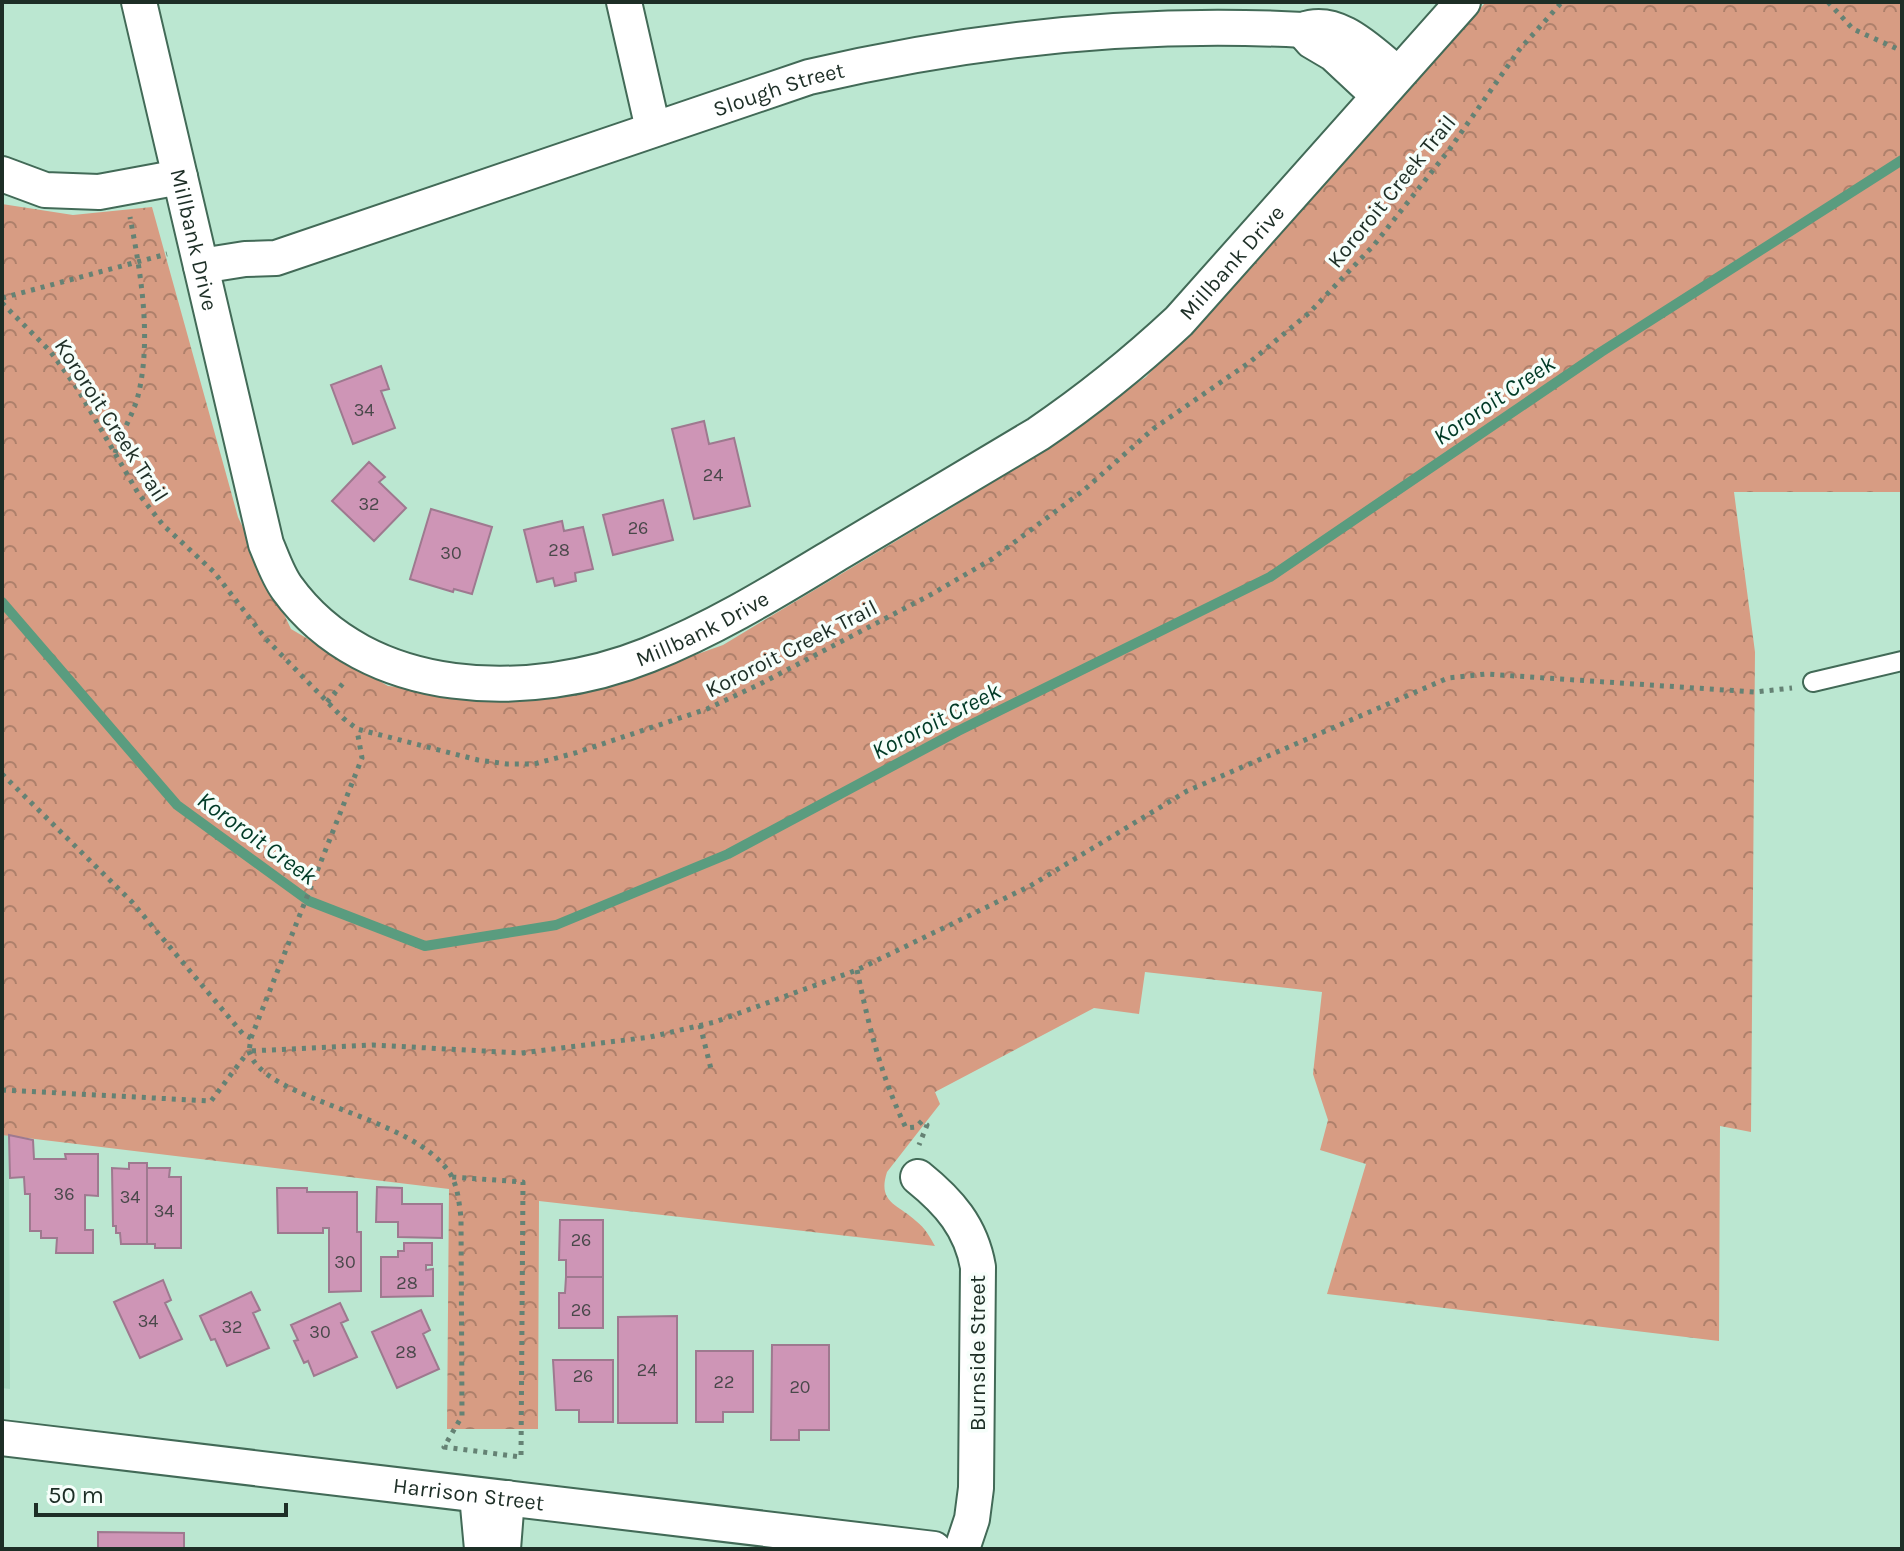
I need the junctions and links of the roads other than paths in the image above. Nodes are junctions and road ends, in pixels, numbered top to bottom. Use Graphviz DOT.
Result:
graph roads {
  1 [pos="139,2"];
  2 [pos="624,2"];
  3 [pos="1463,2"];
  4 [pos="1389,85"];
  5 [pos="653,129"];
  6 [pos="177,166"];
  7 [pos="2,174"];
  8 [pos="195,270"];
  9 [pos="1902,661"];
  10 [pos="1813,682"];
  11 [pos="918,1177"];
  12 [pos="2,1438"];
  13 [pos="492,1496"];
  14 [pos="482,1549"];
  15 [pos="503,1549"];
  16 [pos="934,1549"];
  17 [pos="962,1549"];
  1 -- 6 [label="street"];
  2 -- 5 [label="street"];
  3 -- 4 [label="street, Millbank Drive"];
  4 -- 5 [label="street, Slough Street"];
  4 -- 8 [label="street, Millbank Drive"];
  5 -- 8 [label="street, Slough Street"];
  6 -- 7 [label="street, Millbank Drive"];
  6 -- 8 [label="street, Millbank Drive"];
  9 -- 10 [label="lane"];
  11 -- 17 [label="street, Burnside Street"];
  12 -- 13 [label="street, Harrison Street"];
  13 -- 14 [label="street"];
  13 -- 15 [label="street"];
  13 -- 16 [label="street, Harrison Street"];
}
